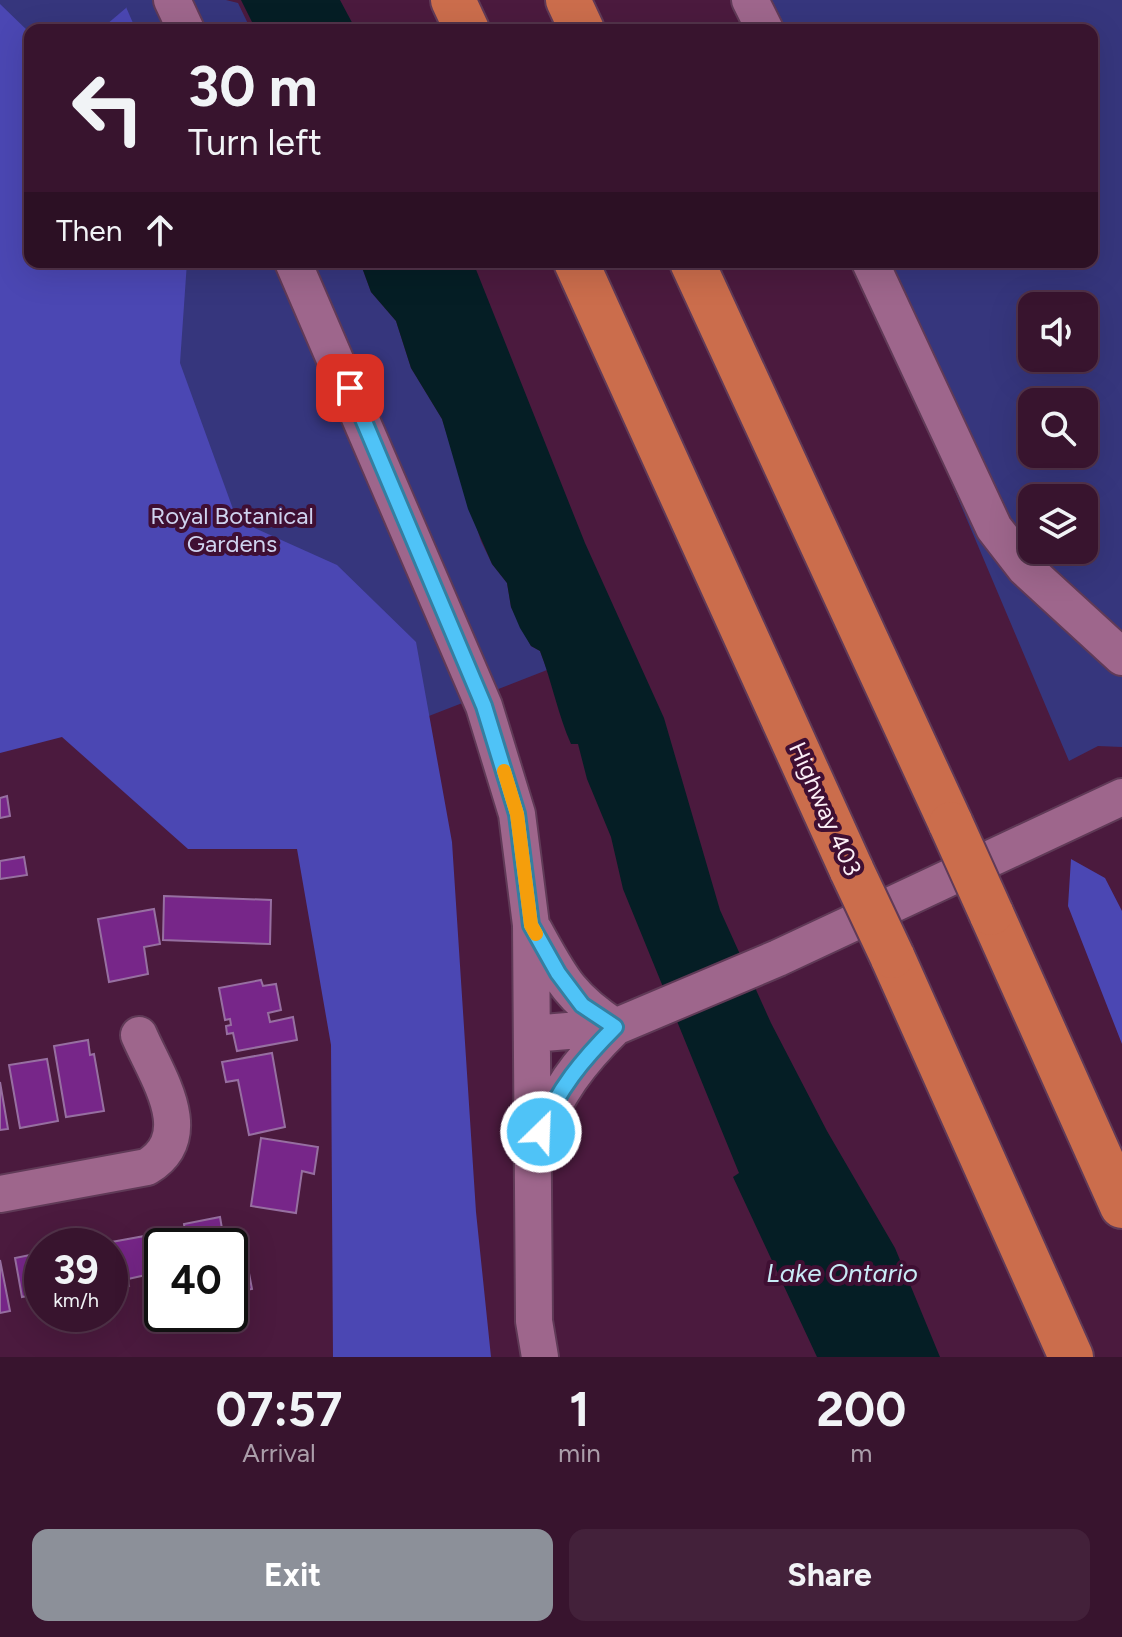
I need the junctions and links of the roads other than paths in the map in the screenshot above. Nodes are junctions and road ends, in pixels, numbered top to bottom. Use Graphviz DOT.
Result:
graph roads {
  1 [pos="172,0"];
  2 [pos="453,0"];
  3 [pos="568,0"];
  4 [pos="750,0"];
  5 [pos="183,24"];
  6 [pos="464,24"];
  7 [pos="579,24"];
  8 [pos="762,24"];
  9 [pos="296,268"];
  10 [pos="579,268"];
  11 [pos="695,268"];
  12 [pos="873,268"];
  13 [pos="1122,657"];
  14 [pos="1122,797"];
  15 [pos="531,925"];
  16 [pos="629,1022"];
  17 [pos="532,1034"];
  18 [pos="139,1035"];
  19 [pos="533,1157"];
  20 [pos="0,1194"];
  21 [pos="1122,1206"];
  22 [pos="540,1357"];
  23 [pos="1071,1357"];
  1 -- 5 [label="street"];
  2 -- 6 [label="highway"];
  3 -- 7 [label="highway"];
  4 -- 8 [label="street"];
  9 -- 15 [label="street"];
  10 -- 23 [label="highway, Highway 403, bridge"];
  11 -- 21 [label="highway, bridge"];
  12 -- 13 [label="street"];
  14 -- 16 [label="street"];
  15 -- 16 [label="street"];
  15 -- 17 [label="street"];
  16 -- 17 [label="street"];
  16 -- 19 [label="street"];
  17 -- 19 [label="street"];
  18 -- 20 [label="street"];
  19 -- 22 [label="street"];
}
